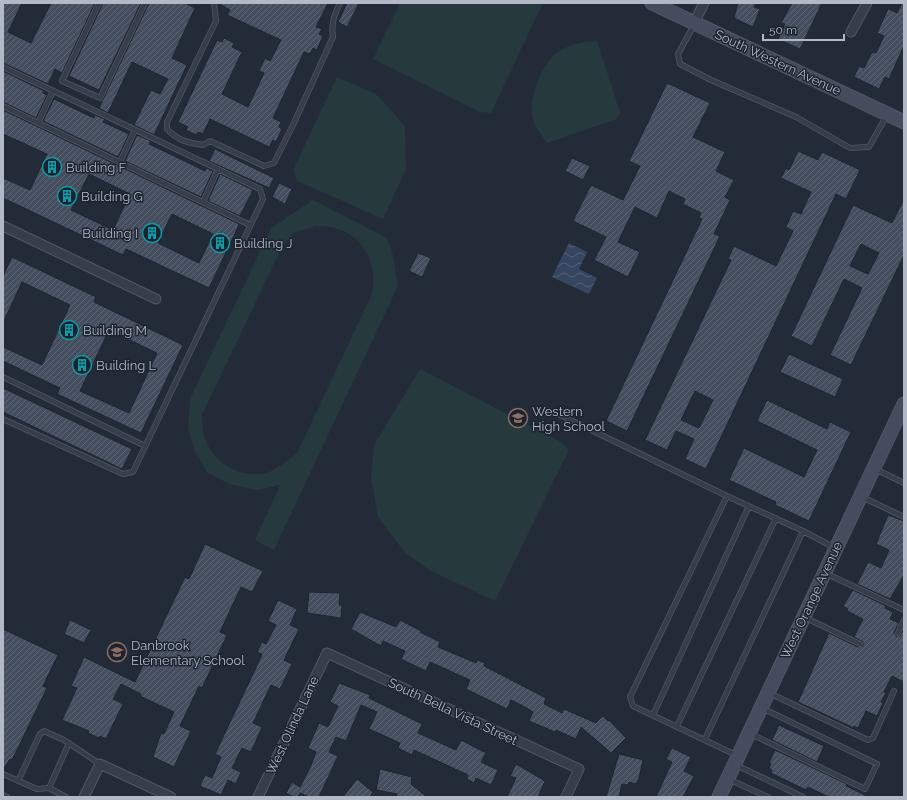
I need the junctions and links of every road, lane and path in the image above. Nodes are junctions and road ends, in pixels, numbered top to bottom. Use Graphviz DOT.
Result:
graph roads {
  1 [pos="99,3"];
  2 [pos="145,3"];
  3 [pos="214,3"];
  4 [pos="340,3"];
  5 [pos="652,3"];
  6 [pos="704,3"];
  7 [pos="867,3"];
  8 [pos="694,23"];
  9 [pos="851,32"];
  10 [pos="3,67"];
  11 [pos="53,91"];
  12 [pos="3,106"];
  13 [pos="887,114"];
  14 [pos="904,122"];
  15 [pos="38,123"];
  16 [pos="135,130"];
  17 [pos="120,162"];
  18 [pos="218,169"];
  19 [pos="203,202"];
  20 [pos="250,225"];
  21 [pos="3,226"];
  22 [pos="156,299"];
  23 [pos="3,376"];
  24 [pos="904,404"];
  25 [pos="554,412"];
  26 [pos="3,419"];
  27 [pos="145,446"];
  28 [pos="874,468"];
  29 [pos="904,483"];
  30 [pos="727,496"];
  31 [pos="860,496"];
  32 [pos="749,506"];
  33 [pos="904,517"];
  34 [pos="776,518"];
  35 [pos="803,531"];
  36 [pos="835,548"];
  37 [pos="824,572"];
  38 [pos="904,610"];
  39 [pos="803,616"];
  40 [pos="904,620"];
  41 [pos="898,633"];
  42 [pos="860,644"];
  43 [pos="327,652"];
  44 [pos="894,691"];
  45 [pos="767,692"];
  46 [pos="760,708"];
  47 [pos="653,715"];
  48 [pos="678,726"];
  49 [pos="748,733"];
  50 [pos="705,739"];
  51 [pos="69,743"];
  52 [pos="736,760"];
  53 [pos="100,764"];
  54 [pos="3,774"];
  55 [pos="728,778"];
  56 [pos="18,781"];
  57 [pos="49,788"];
  58 [pos="3,795"];
  59 [pos="8,797"];
  60 [pos="66,797"];
  61 [pos="84,797"];
  62 [pos="171,797"];
  63 [pos="258,797"];
  64 [pos="566,797"];
  65 [pos="719,797"];
  66 [pos="768,797"];
  67 [pos="803,797"];
  1 -- 2 [label="lane"];
  3 -- 4 [label="lane"];
  5 -- 8 [label="main road, South Western Avenue"];
  6 -- 8 [label="street"];
  7 -- 9 [label="street"];
  8 -- 13 [label="main road, South Western Avenue"];
  8 -- 13 [label="lane"];
  10 -- 11 [label="lane"];
  11 -- 15 [label="lane"];
  11 -- 16 [label="lane"];
  12 -- 15 [label="lane"];
  13 -- 14 [label="main road, South Western Avenue"];
  15 -- 17 [label="lane"];
  16 -- 17 [label="lane"];
  16 -- 18 [label="lane"];
  17 -- 19 [label="lane"];
  18 -- 19 [label="lane"];
  18 -- 20 [label="lane"];
  19 -- 20 [label="lane"];
  20 -- 27 [label="lane"];
  21 -- 22 [label="street"];
  23 -- 27 [label="lane"];
  24 -- 28 [label="main road, West Orange Avenue"];
  25 -- 30 [label="lane"];
  26 -- 27 [label="lane"];
  28 -- 29 [label="lane"];
  28 -- 31 [label="main road, West Orange Avenue"];
  30 -- 32 [label="lane"];
  30 -- 47 [label="lane"];
  31 -- 33 [label="lane"];
  31 -- 36 [label="main road, West Orange Avenue"];
  32 -- 34 [label="lane"];
  32 -- 47 [label="lane"];
  34 -- 35 [label="lane"];
  34 -- 48 [label="lane"];
  35 -- 36 [label="lane"];
  35 -- 50 [label="lane"];
  36 -- 37 [label="main road, West Orange Avenue"];
  37 -- 38 [label="lane"];
  37 -- 39 [label="main road, West Orange Avenue"];
  39 -- 42 [label="lane"];
  39 -- 45 [label="main road, West Orange Avenue"];
  40 -- 41 [label="lane"];
  43 -- 63 [label="street, West Olinda Lane"];
  43 -- 64 [label="street, South Bella Vista Street"];
  44 -- 45 [label="lane"];
  45 -- 46 [label="main road, West Orange Avenue"];
  46 -- 49 [label="main road, West Orange Avenue"];
  46 -- 49 [label="lane"];
  47 -- 48 [label="lane"];
  48 -- 50 [label="lane"];
  49 -- 52 [label="main road, West Orange Avenue"];
  50 -- 52 [label="lane"];
  51 -- 53 [label="lane"];
  51 -- 56 [label="lane"];
  51 -- 57 [label="lane"];
  52 -- 55 [label="main road, West Orange Avenue"];
  52 -- 67 [label="lane"];
  53 -- 61 [label="street"];
  53 -- 62 [label="street"];
  54 -- 56 [label="lane"];
  55 -- 65 [label="main road, West Orange Avenue"];
  55 -- 66 [label="lane"];
  56 -- 57 [label="lane"];
  57 -- 60 [label="lane"];
  58 -- 59 [label="lane"];
}
